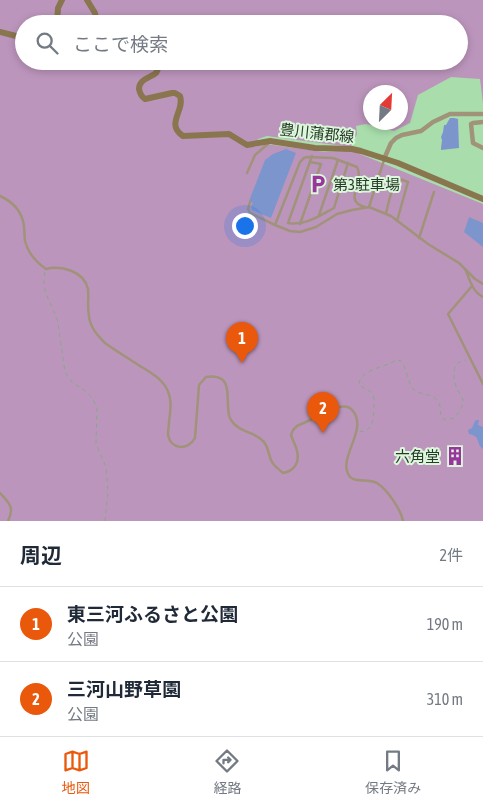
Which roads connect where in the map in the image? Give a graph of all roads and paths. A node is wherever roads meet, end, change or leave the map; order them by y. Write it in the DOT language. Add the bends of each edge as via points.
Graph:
graph roads {
  1 [pos="62,0"];
  2 [pos="87,0"];
  3 [pos="58,15"];
  4 [pos="96,15"];
  5 [pos="0,32"];
  6 [pos="15,36"];
  7 [pos="156,70"];
  8 [pos="483,114"];
  9 [pos="483,122"];
  10 [pos="270,141"];
  11 [pos="483,148"];
  12 [pos="312,156"];
  13 [pos="384,158"];
  14 [pos="338,160"];
  15 [pos="310,162"];
  16 [pos="348,163"];
  17 [pos="247,173"];
  18 [pos="434,192"];
  19 [pos="0,196"];
  20 [pos="483,199"];
  21 [pos="250,202"];
  22 [pos="367,207"];
  23 [pos="386,213"];
  24 [pos="319,216"];
  25 [pos="397,221"];
  26 [pos="300,224"];
  27 [pos="275,225"];
  28 [pos="420,238"];
  29 [pos="46,269"];
  30 [pos="465,269"];
  31 [pos="483,284"];
  32 [pos="472,286"];
  33 [pos="483,297"];
  34 [pos="470,360"];
  35 [pos="483,384"];
  36 [pos="356,430"];
  37 [pos="0,493"];
  38 [pos="8,521"];
  39 [pos="105,521"];
  40 [pos="403,521"];
  1 -- 3 [label="main road"];
  2 -- 4 [label="main road"];
  5 -- 6 [label="main road"];
  7 -- 10 [label="main road, 豊川蒲郡線" via="140,84 142,97 146,99 172,93 180,96 182,102 175,128 183,136 229,134 247,145"];
  8 -- 13 [label="street" via="450,114 421,131 402,135 391,143"];
  9 -- 11 [label="street" via="471,124 473,143"];
  10 -- 13 [label="main road, 豊川蒲郡線" via="316,148 352,149"];
  10 -- 17 [label="lane" via="255,155"];
  12 -- 14 [label="lane"];
  12 -- 15 [label="lane"];
  12 -- 27 [label="lane" via="300,162"];
  13 -- 20 [label="main road, 豊川蒲郡線"];
  13 -- 22 [label="lane"];
  14 -- 16 [label="lane"];
  14 -- 24 [label="lane"];
  15 -- 26 [label="lane" via="320,164"];
  15 -- 26 [label="lane" via="288,223"];
  16 -- 22 [label="lane" via="357,167 359,174 354,200"];
  16 -- 24 [label="lane" via="334,208"];
  18 -- 28 [label="lane"];
  19 -- 29 [label="lane" via="15,206 23,221 27,247"];
  21 -- 27 [label="lane" via="250,213"];
  22 -- 23 [label="lane"];
  22 -- 27 [label="lane" via="337,214 300,232"];
  23 -- 25 [label="lane"];
  23 -- 25 [label="lane" via="396,180 408,182"];
  24 -- 26 [label="lane"];
  25 -- 28 [label="lane"];
  28 -- 30 [label="lane"];
  29 -- 36 [label="lane" via="70,271 81,277 88,290 89,318 99,337 151,373 168,390 171,408 168,433 175,445 183,447 193,443 199,385 211,376 221,379 228,389 231,421 237,428 264,442 272,462 283,473 294,468 298,458 291,436 297,426 345,406 354,412 358,422"];
  29 -- 39 [label="path" via="44,290 56,315 65,372 97,407 96,444 106,467 108,497"];
  30 -- 31 [label="lane"];
  30 -- 32 [label="lane"];
  32 -- 33 [label="lane"];
  32 -- 34 [label="lane" via="448,314"];
  34 -- 35 [label="lane"];
  34 -- 36 [label="path" via="460,361 455,366 455,381 463,403 454,418 445,420 441,417 437,400 412,387 401,361 396,360 366,373 360,378 359,385 373,395 373,422 365,432"];
  36 -- 40 [label="lane" via="347,461 349,476 356,481 380,486 400,510"];
  37 -- 38 [label="lane" via="10,502"];
}
